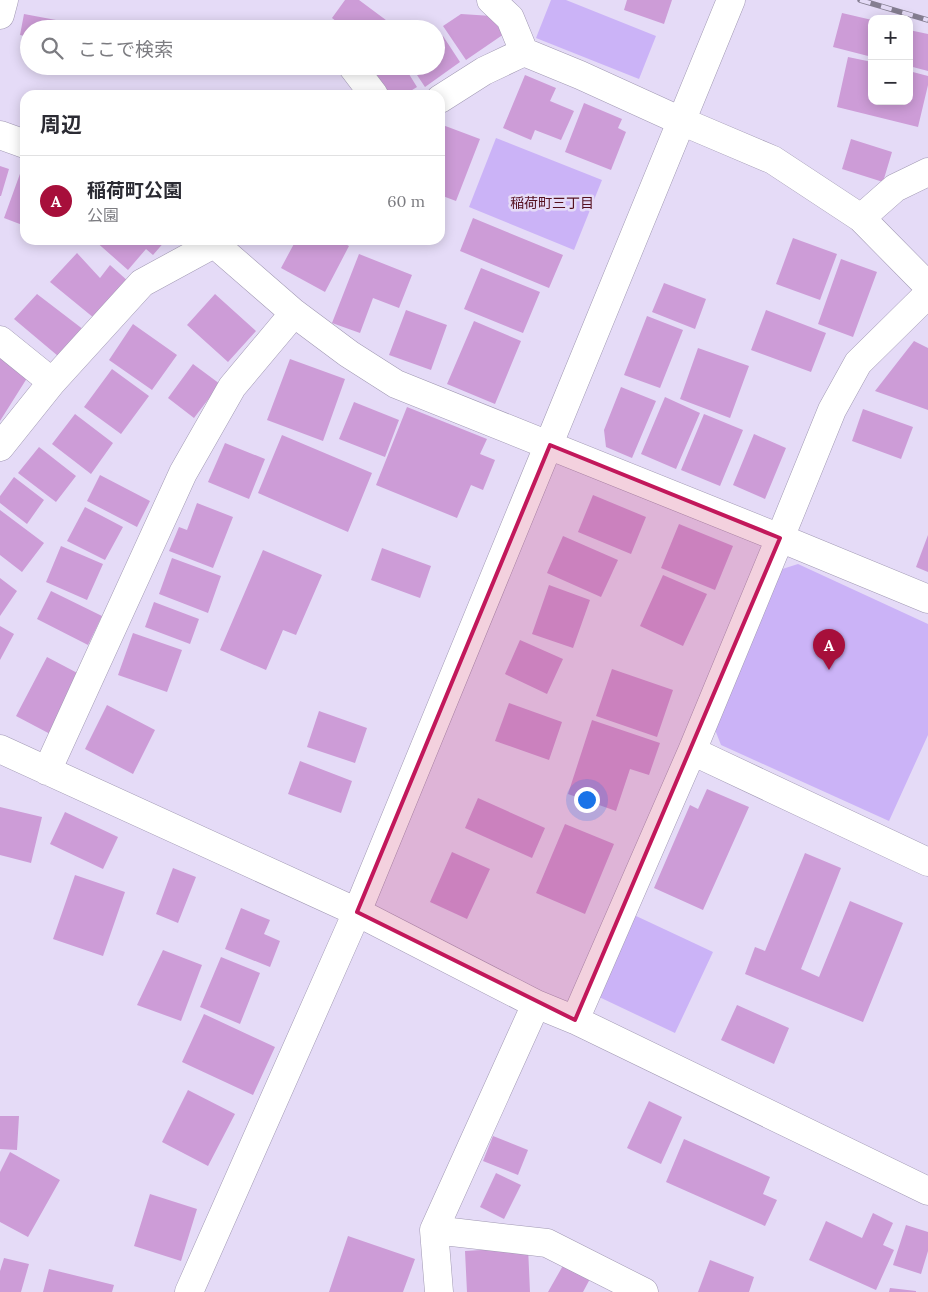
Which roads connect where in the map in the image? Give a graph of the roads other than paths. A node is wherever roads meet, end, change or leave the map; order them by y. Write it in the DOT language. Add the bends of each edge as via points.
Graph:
graph roads {
  1 [pos="4,0"];
  2 [pos="491,0"];
  3 [pos="728,7"];
  4 [pos="0,15"];
  5 [pos="524,52"];
  6 [pos="359,75"];
  7 [pos="370,90"];
  8 [pos="445,96"];
  9 [pos="681,121"];
  10 [pos="0,135"];
  11 [pos="20,142"];
  12 [pos="928,172"];
  13 [pos="861,218"];
  14 [pos="208,245"];
  15 [pos="219,245"];
  16 [pos="928,286"];
  17 [pos="928,294"];
  18 [pos="294,313"];
  19 [pos="0,340"];
  20 [pos="52,382"];
  21 [pos="550,445"];
  22 [pos="0,447"];
  23 [pos="780,538"];
  24 [pos="928,599"];
  25 [pos="0,749"];
  26 [pos="692,751"];
  27 [pos="47,771"];
  28 [pos="928,862"];
  29 [pos="357,912"];
  30 [pos="536,1004"];
  31 [pos="575,1020"];
  32 [pos="928,1191"];
  33 [pos="434,1230"];
  34 [pos="189,1292"];
  35 [pos="439,1292"];
  36 [pos="644,1292"];
  1 -- 4 [label="street"];
  2 -- 5 [label="street" via="510,18"];
  3 -- 9 [label="street"];
  5 -- 8 [label="street" via="484,71"];
  5 -- 9 [label="street"];
  6 -- 7 [label="street"];
  9 -- 13 [label="street" via="773,160"];
  9 -- 21 [label="street"];
  10 -- 11 [label="street"];
  12 -- 13 [label="street" via="895,188"];
  13 -- 16 [label="street"];
  14 -- 20 [label="street" via="142,283"];
  15 -- 18 [label="street"];
  17 -- 23 [label="street" via="858,362 832,410"];
  18 -- 21 [label="street" via="348,354 396,384"];
  18 -- 27 [label="street" via="232,387 183,473"];
  19 -- 20 [label="street"];
  20 -- 22 [label="street"];
  21 -- 23 [label="street"];
  21 -- 29 [label="street"];
  23 -- 24 [label="street"];
  23 -- 26 [label="street"];
  25 -- 27 [label="street"];
  26 -- 28 [label="street"];
  26 -- 31 [label="street"];
  27 -- 29 [label="street"];
  29 -- 30 [label="street"];
  29 -- 34 [label="street"];
  30 -- 31 [label="street"];
  30 -- 33 [label="street"];
  31 -- 32 [label="street"];
  33 -- 35 [label="street"];
  33 -- 36 [label="street" via="547,1243"];
}
